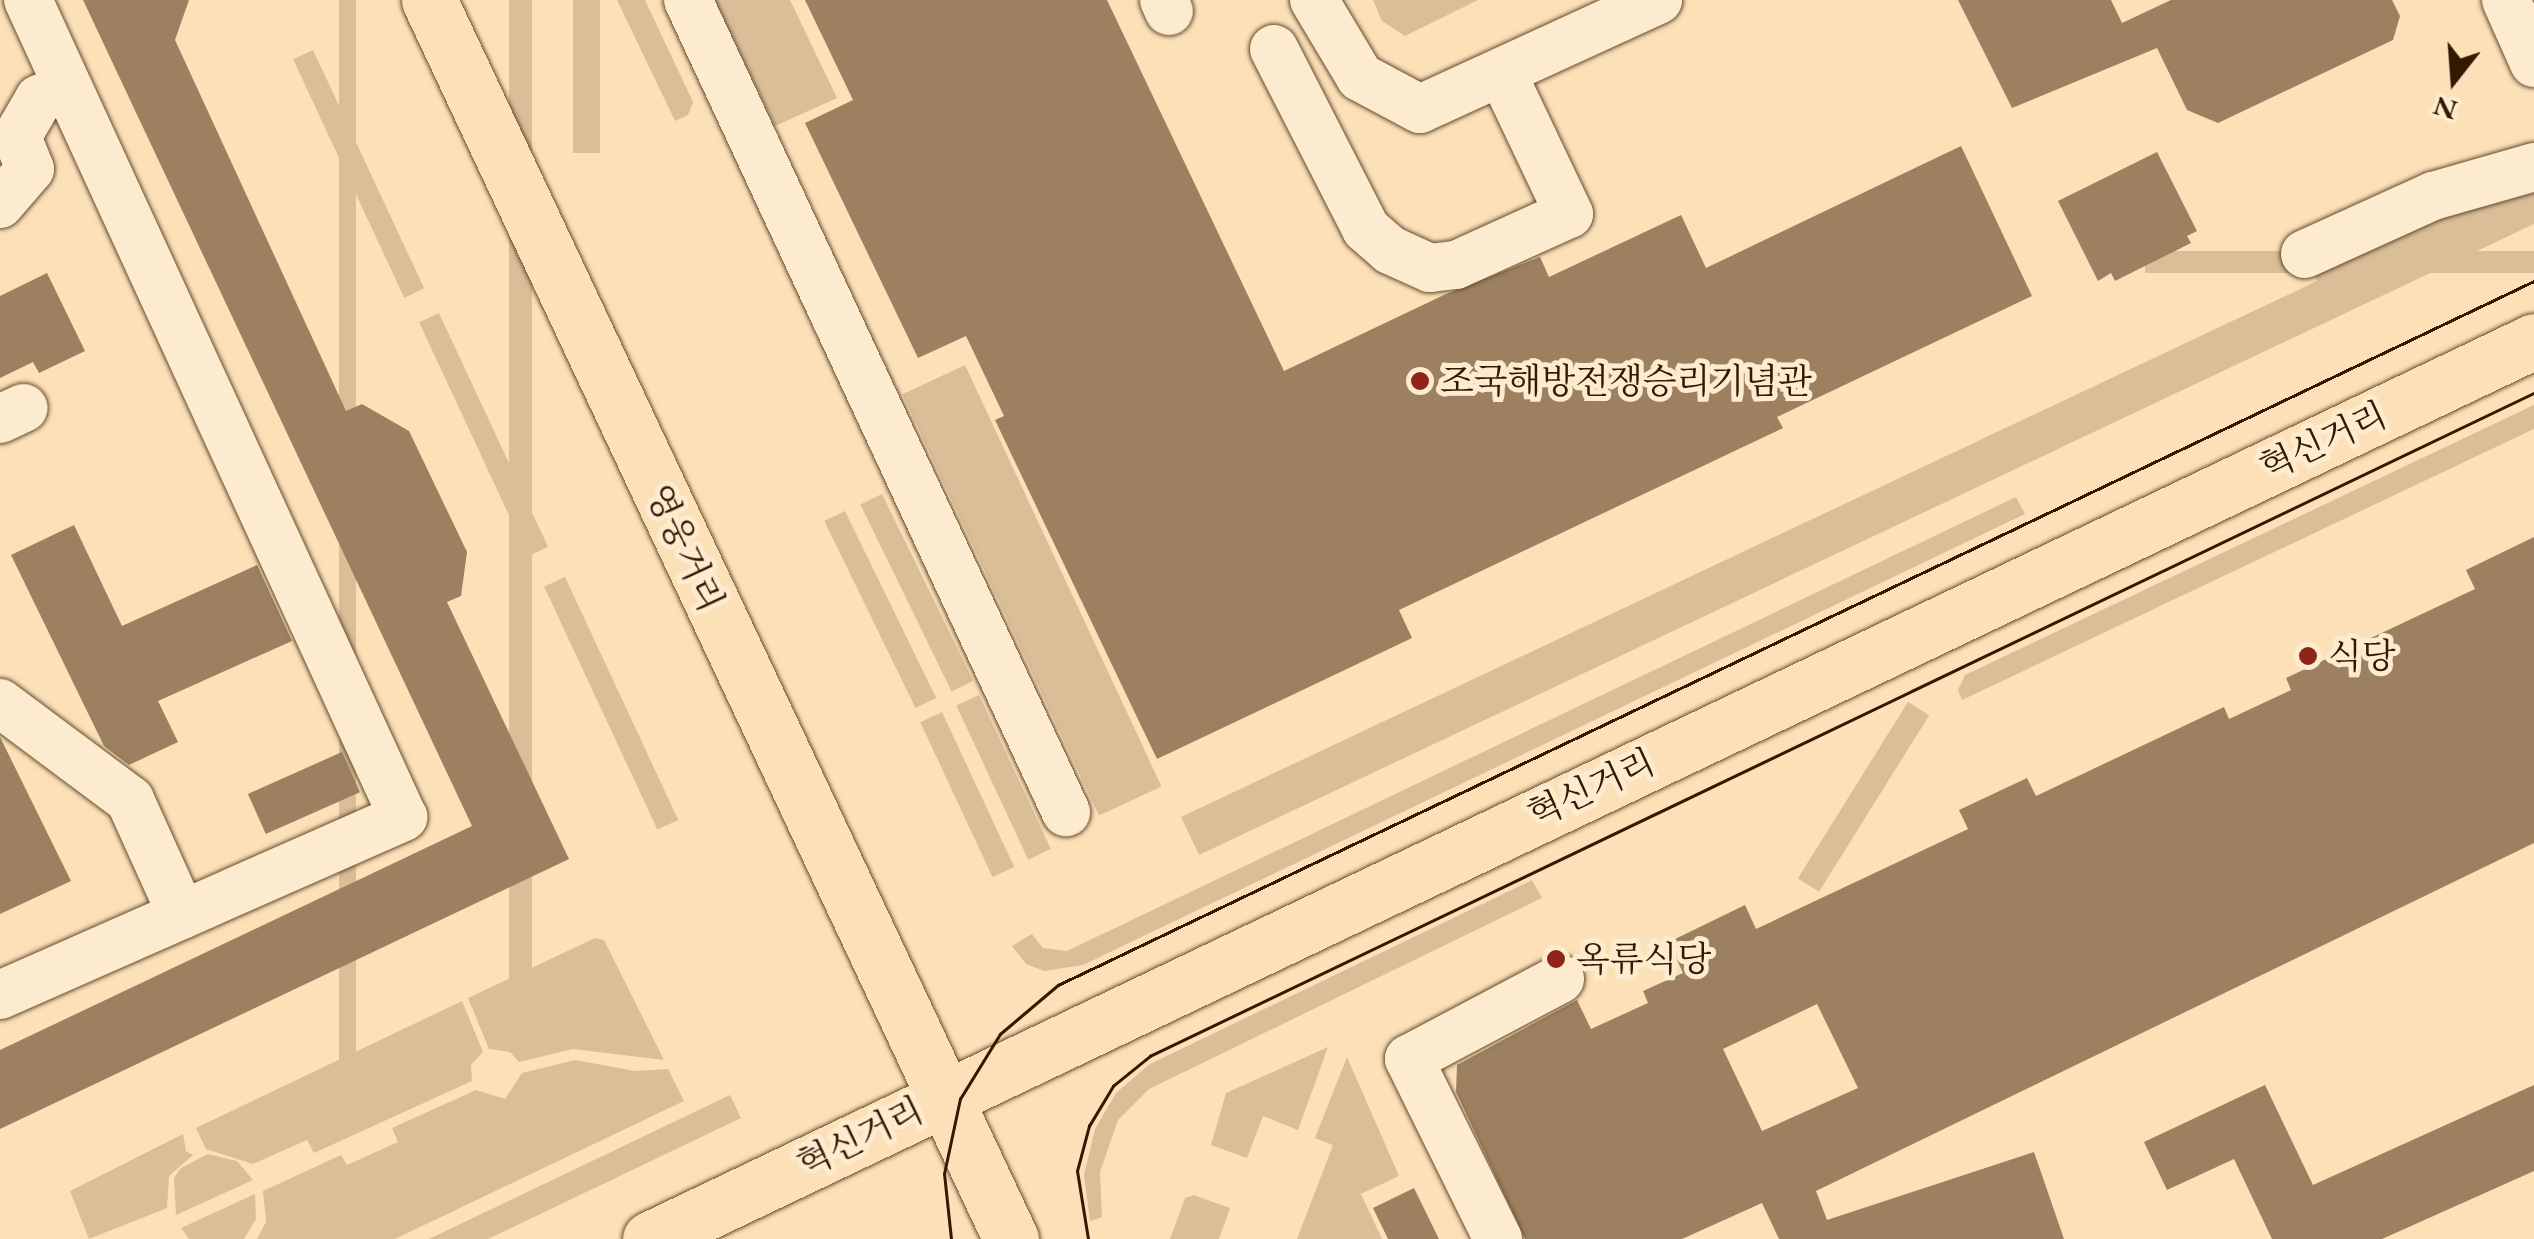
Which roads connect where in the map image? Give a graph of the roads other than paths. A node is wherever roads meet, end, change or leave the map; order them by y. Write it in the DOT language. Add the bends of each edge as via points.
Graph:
graph roads {
  1 [pos="28,0"];
  2 [pos="429,0"];
  3 [pos="688,0"];
  4 [pos="1314,0"];
  5 [pos="1658,0"];
  6 [pos="1274,49"];
  7 [pos="1503,75"];
  8 [pos="66,88"];
  9 [pos="2534,167"];
  10 [pos="0,204"];
  11 [pos="2306,254"];
  12 [pos="2534,341"];
  13 [pos="0,704"];
  14 [pos="1066,812"];
  15 [pos="182,915"];
  16 [pos="1560,979"];
  17 [pos="0,996"];
  18 [pos="942,1096"];
  19 [pos="650,1239"];
  20 [pos="1011,1239"];
  21 [pos="1498,1239"];
  1 -- 8 [label="street"];
  2 -- 18 [label="main road, 영웅거리"];
  3 -- 14 [label="street"];
  4 -- 7 [label="street" via="1360,77 1420,109"];
  5 -- 7 [label="street"];
  6 -- 7 [label="street" via="1366,229 1390,250 1430,268 1456,265 1569,214"];
  8 -- 10 [label="street" via="39,99 17,138 30,169"];
  8 -- 15 [label="street" via="403,817"];
  9 -- 11 [label="street" via="2434,196"];
  12 -- 18 [label="main road, 혁신거리"];
  13 -- 15 [label="street" via="130,800"];
  15 -- 17 [label="street"];
  16 -- 21 [label="street" via="1409,1059"];
  18 -- 19 [label="main road, 혁신거리"];
  18 -- 20 [label="main road, 영웅거리"];
}
